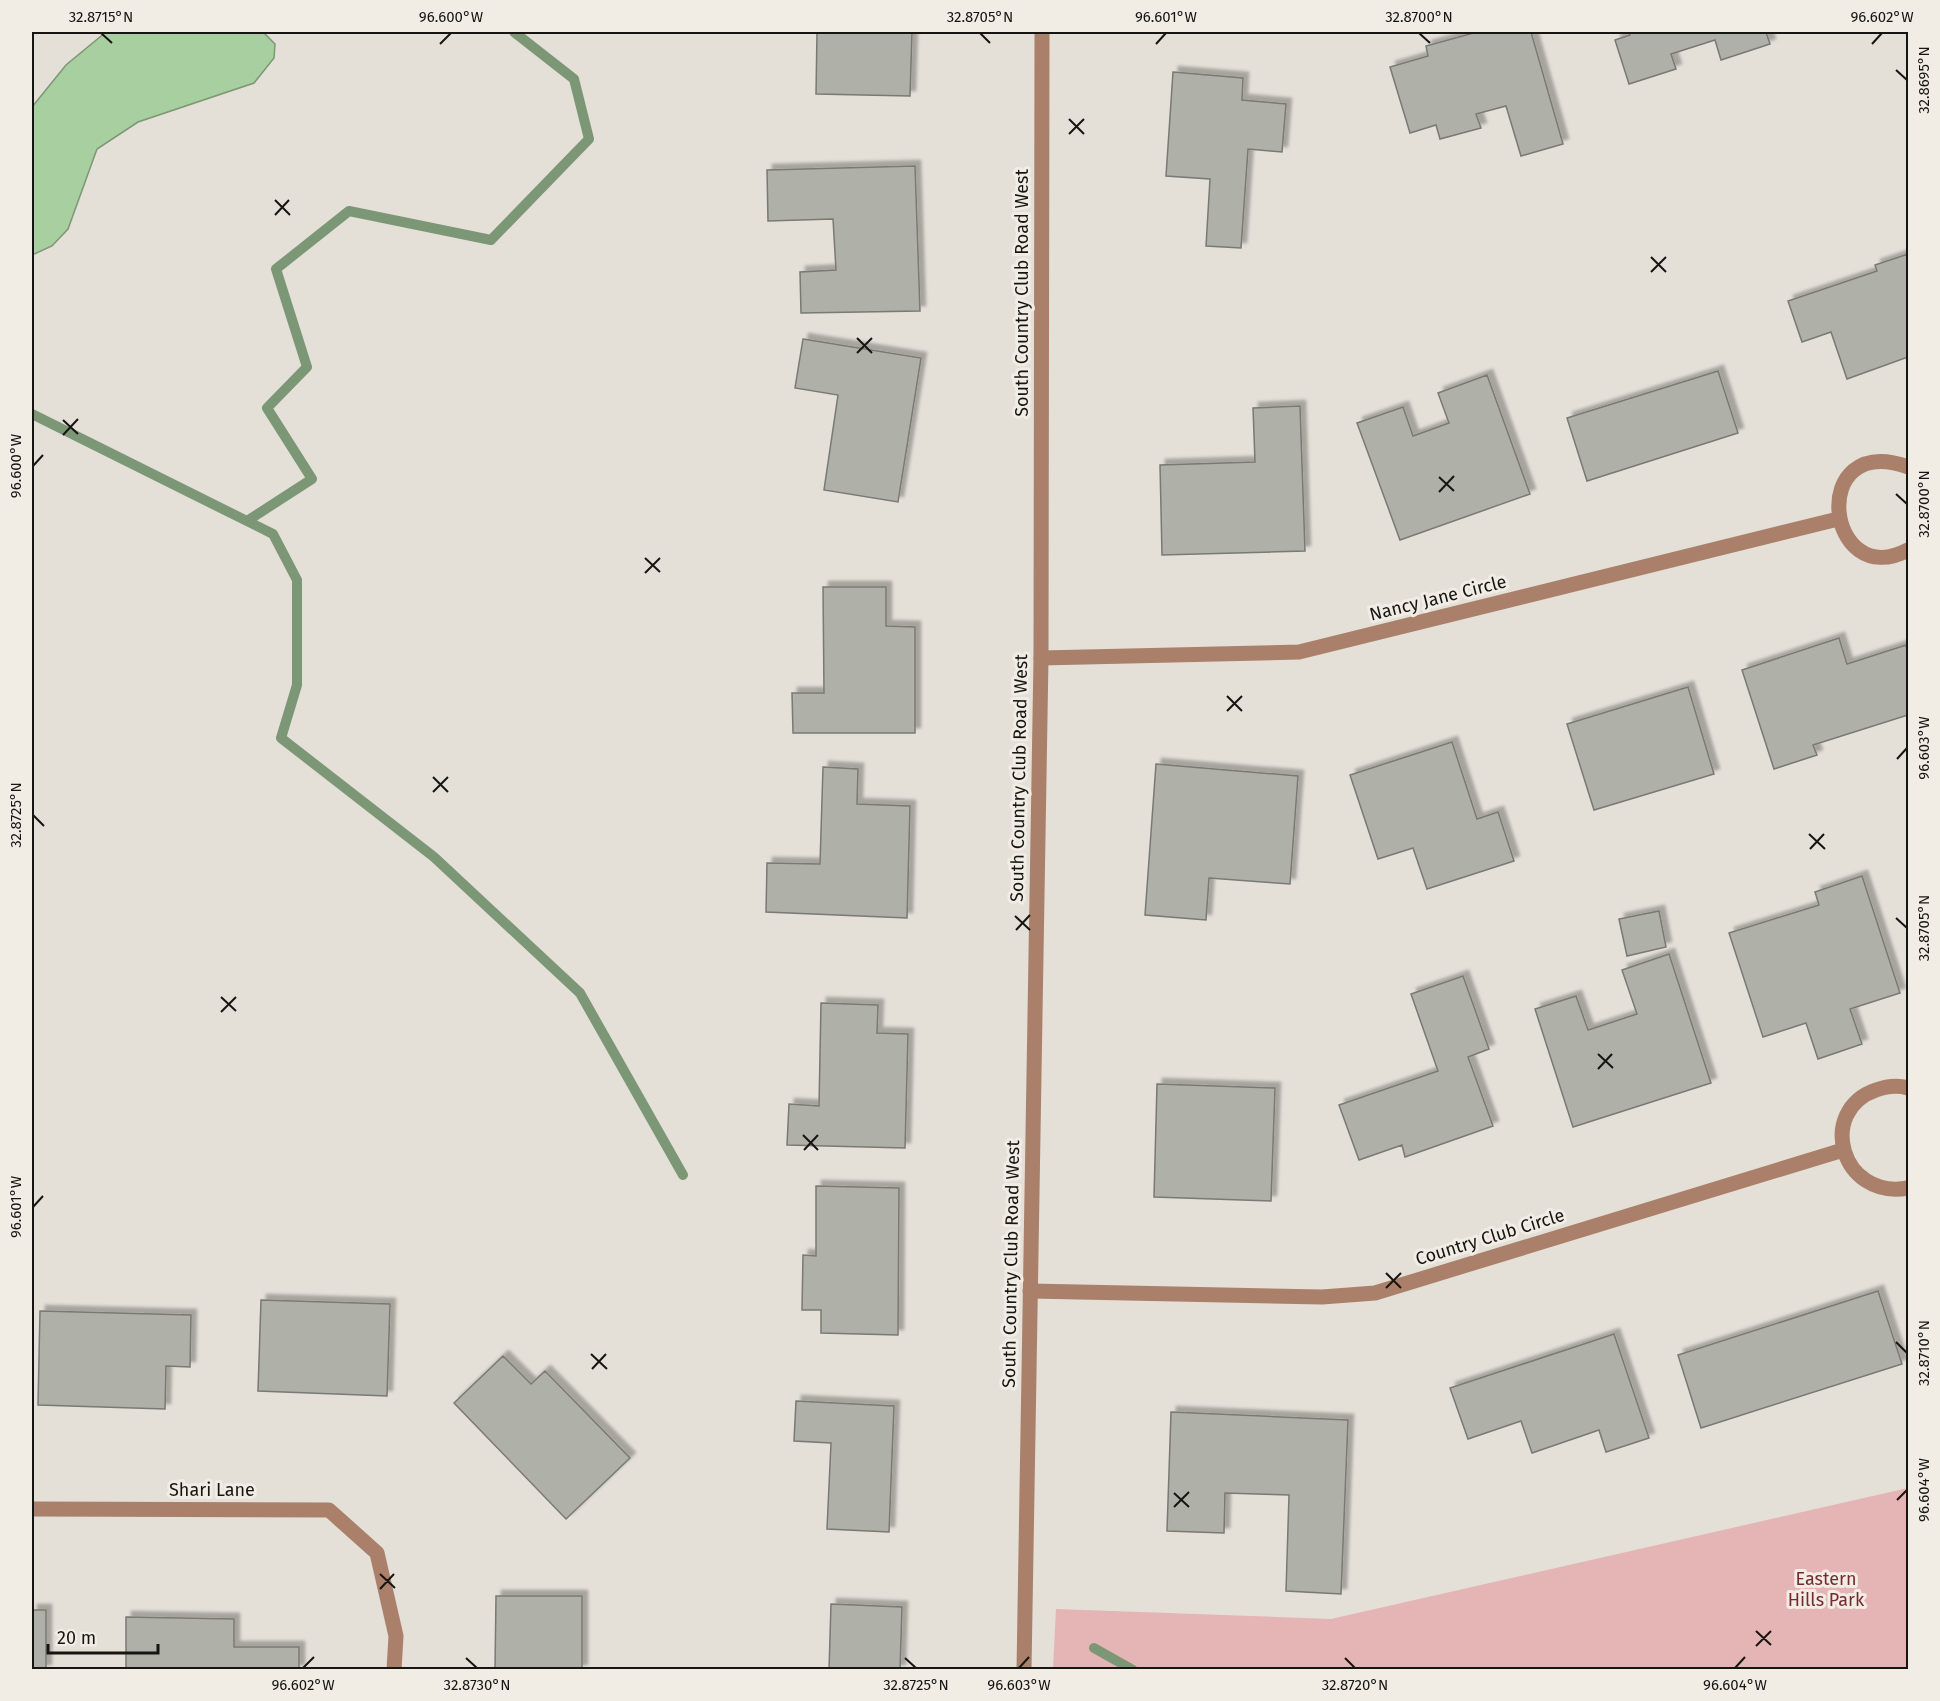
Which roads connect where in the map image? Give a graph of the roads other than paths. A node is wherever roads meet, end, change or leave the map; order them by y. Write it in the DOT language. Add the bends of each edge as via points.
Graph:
graph roads {
  1 [pos="1042,32"];
  2 [pos="1908,467"];
  3 [pos="1838,519"];
  4 [pos="1908,550"];
  5 [pos="1041,658"];
  6 [pos="1908,1088"];
  7 [pos="1843,1150"];
  8 [pos="1908,1188"];
  9 [pos="1030,1291"];
  10 [pos="32,1509"];
  11 [pos="394,1670"];
  12 [pos="1024,1670"];
  1 -- 5 [label="street, South Country Club Road West"];
  2 -- 3 [label="street" via="1878,461 1856,471 1842,489"];
  3 -- 4 [label="street" via="1855,546 1869,554 1884,557"];
  3 -- 5 [label="street, Nancy Jane Circle" via="1299,652"];
  5 -- 9 [label="street, South Country Club Road West"];
  6 -- 7 [label="street" via="1885,1087 1856,1102 1844,1125"];
  7 -- 8 [label="street" via="1850,1166 1877,1188"];
  7 -- 9 [label="street, Country Club Circle" via="1375,1293 1322,1297"];
  9 -- 12 [label="street, South Country Club Road West"];
  10 -- 11 [label="street, Shari Lane" via="329,1510 377,1553 396,1636"];
}
